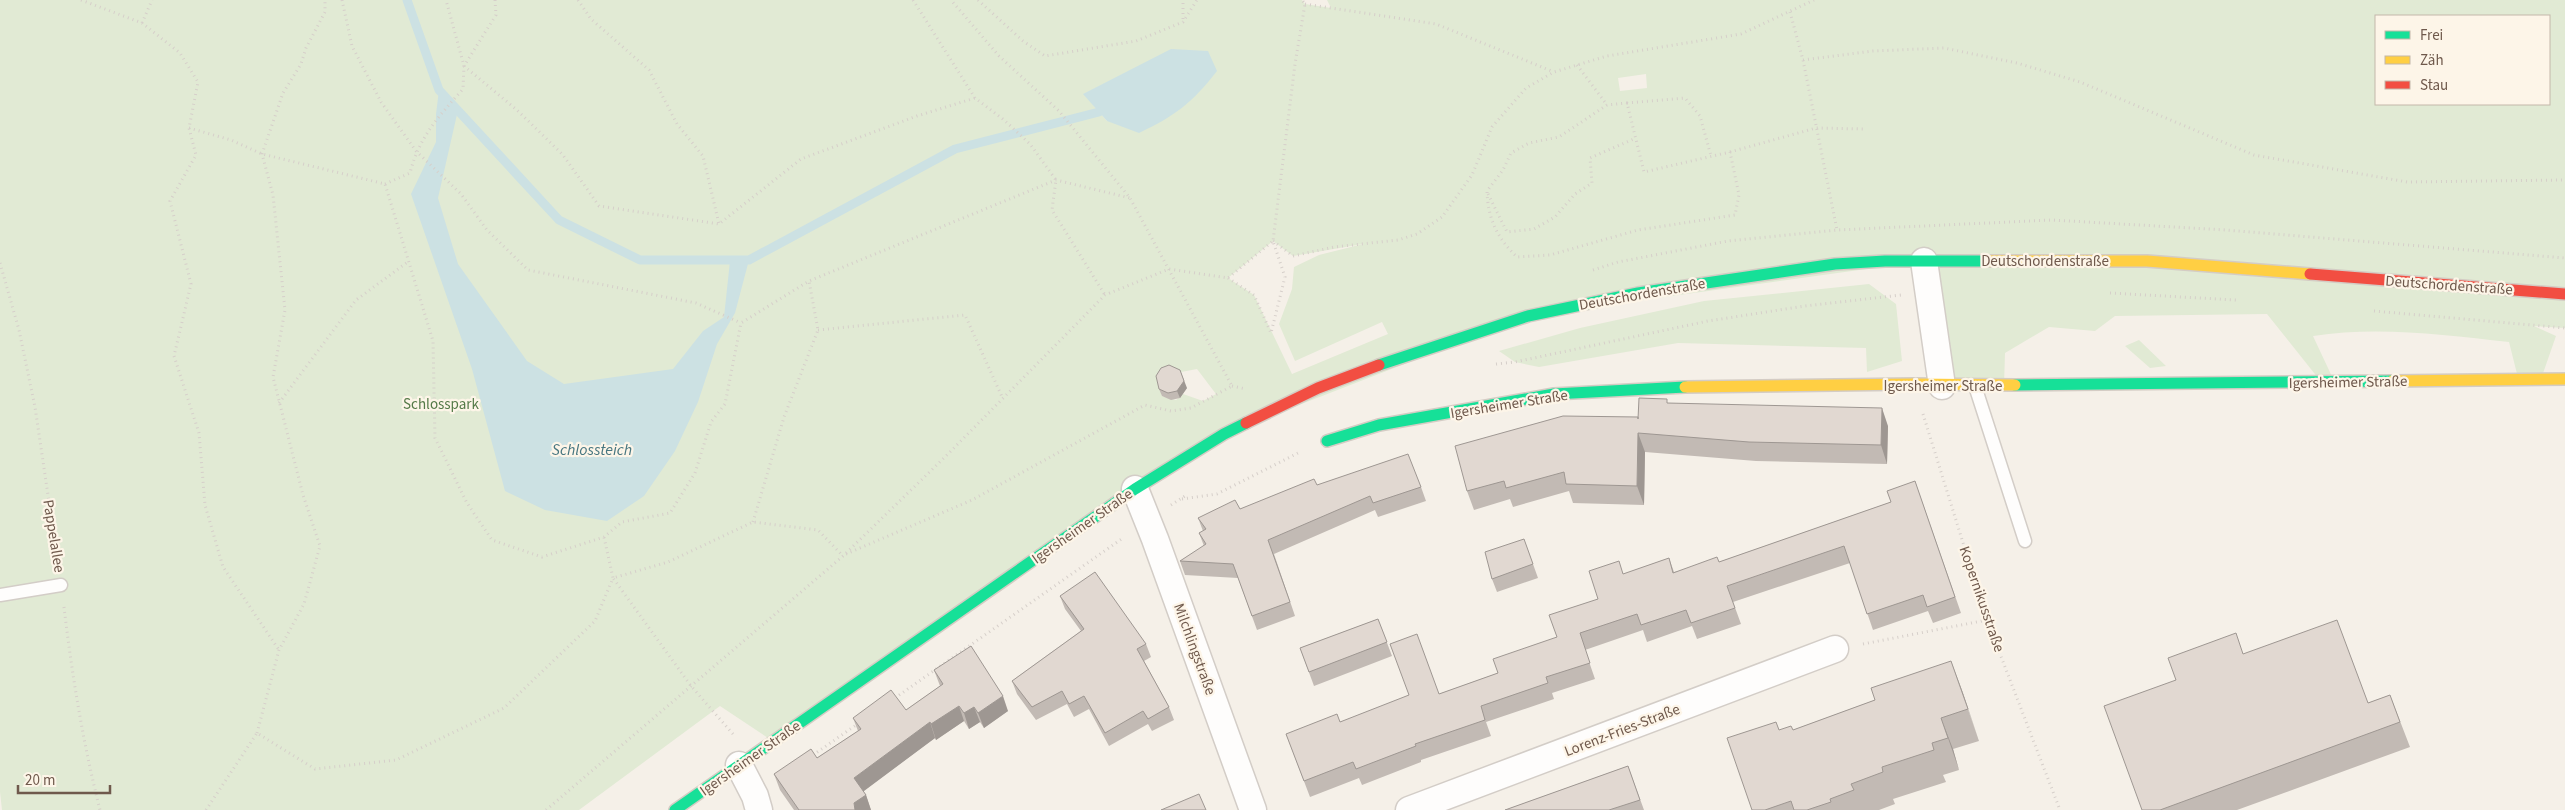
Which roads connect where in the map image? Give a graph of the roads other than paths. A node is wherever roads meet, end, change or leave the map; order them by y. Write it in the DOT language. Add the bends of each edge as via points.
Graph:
graph roads {
  1 [pos="1924,261"];
  2 [pos="2565,294"];
  3 [pos="1528,316"];
  4 [pos="2565,379"];
  5 [pos="1942,386"];
  6 [pos="1975,386"];
  7 [pos="1327,441"];
  8 [pos="1135,489"];
  9 [pos="2025,541"];
  10 [pos="61,585"];
  11 [pos="0,594"];
  12 [pos="1835,649"];
  13 [pos="739,765"];
  14 [pos="674,810"];
  15 [pos="759,810"];
  16 [pos="1253,810"];
  17 [pos="1409,810"];
  1 -- 2 [label="street, Deutschordenstraße" via="2148,261"];
  1 -- 3 [label="street, Deutschordenstraße" via="1835,264 1638,292"];
  1 -- 5 [label="street"];
  3 -- 8 [label="street, Igersheimer Straße" via="1413,352 1318,388 1224,434"];
  4 -- 6 [label="street, Igersheimer Straße"];
  5 -- 6 [label="street, Igersheimer Straße"];
  5 -- 7 [label="street, Igersheimer Straße" via="1710,386 1554,394 1379,424"];
  6 -- 9 [label="lane"];
  8 -- 13 [label="street, Igersheimer Straße"];
  8 -- 16 [label="street, Milchlingstraße"];
  10 -- 11 [label="lane"];
  12 -- 17 [label="street, Lorenz-Fries-Straße"];
  13 -- 14 [label="street, Igersheimer Straße"];
  13 -- 15 [label="street"];
}
